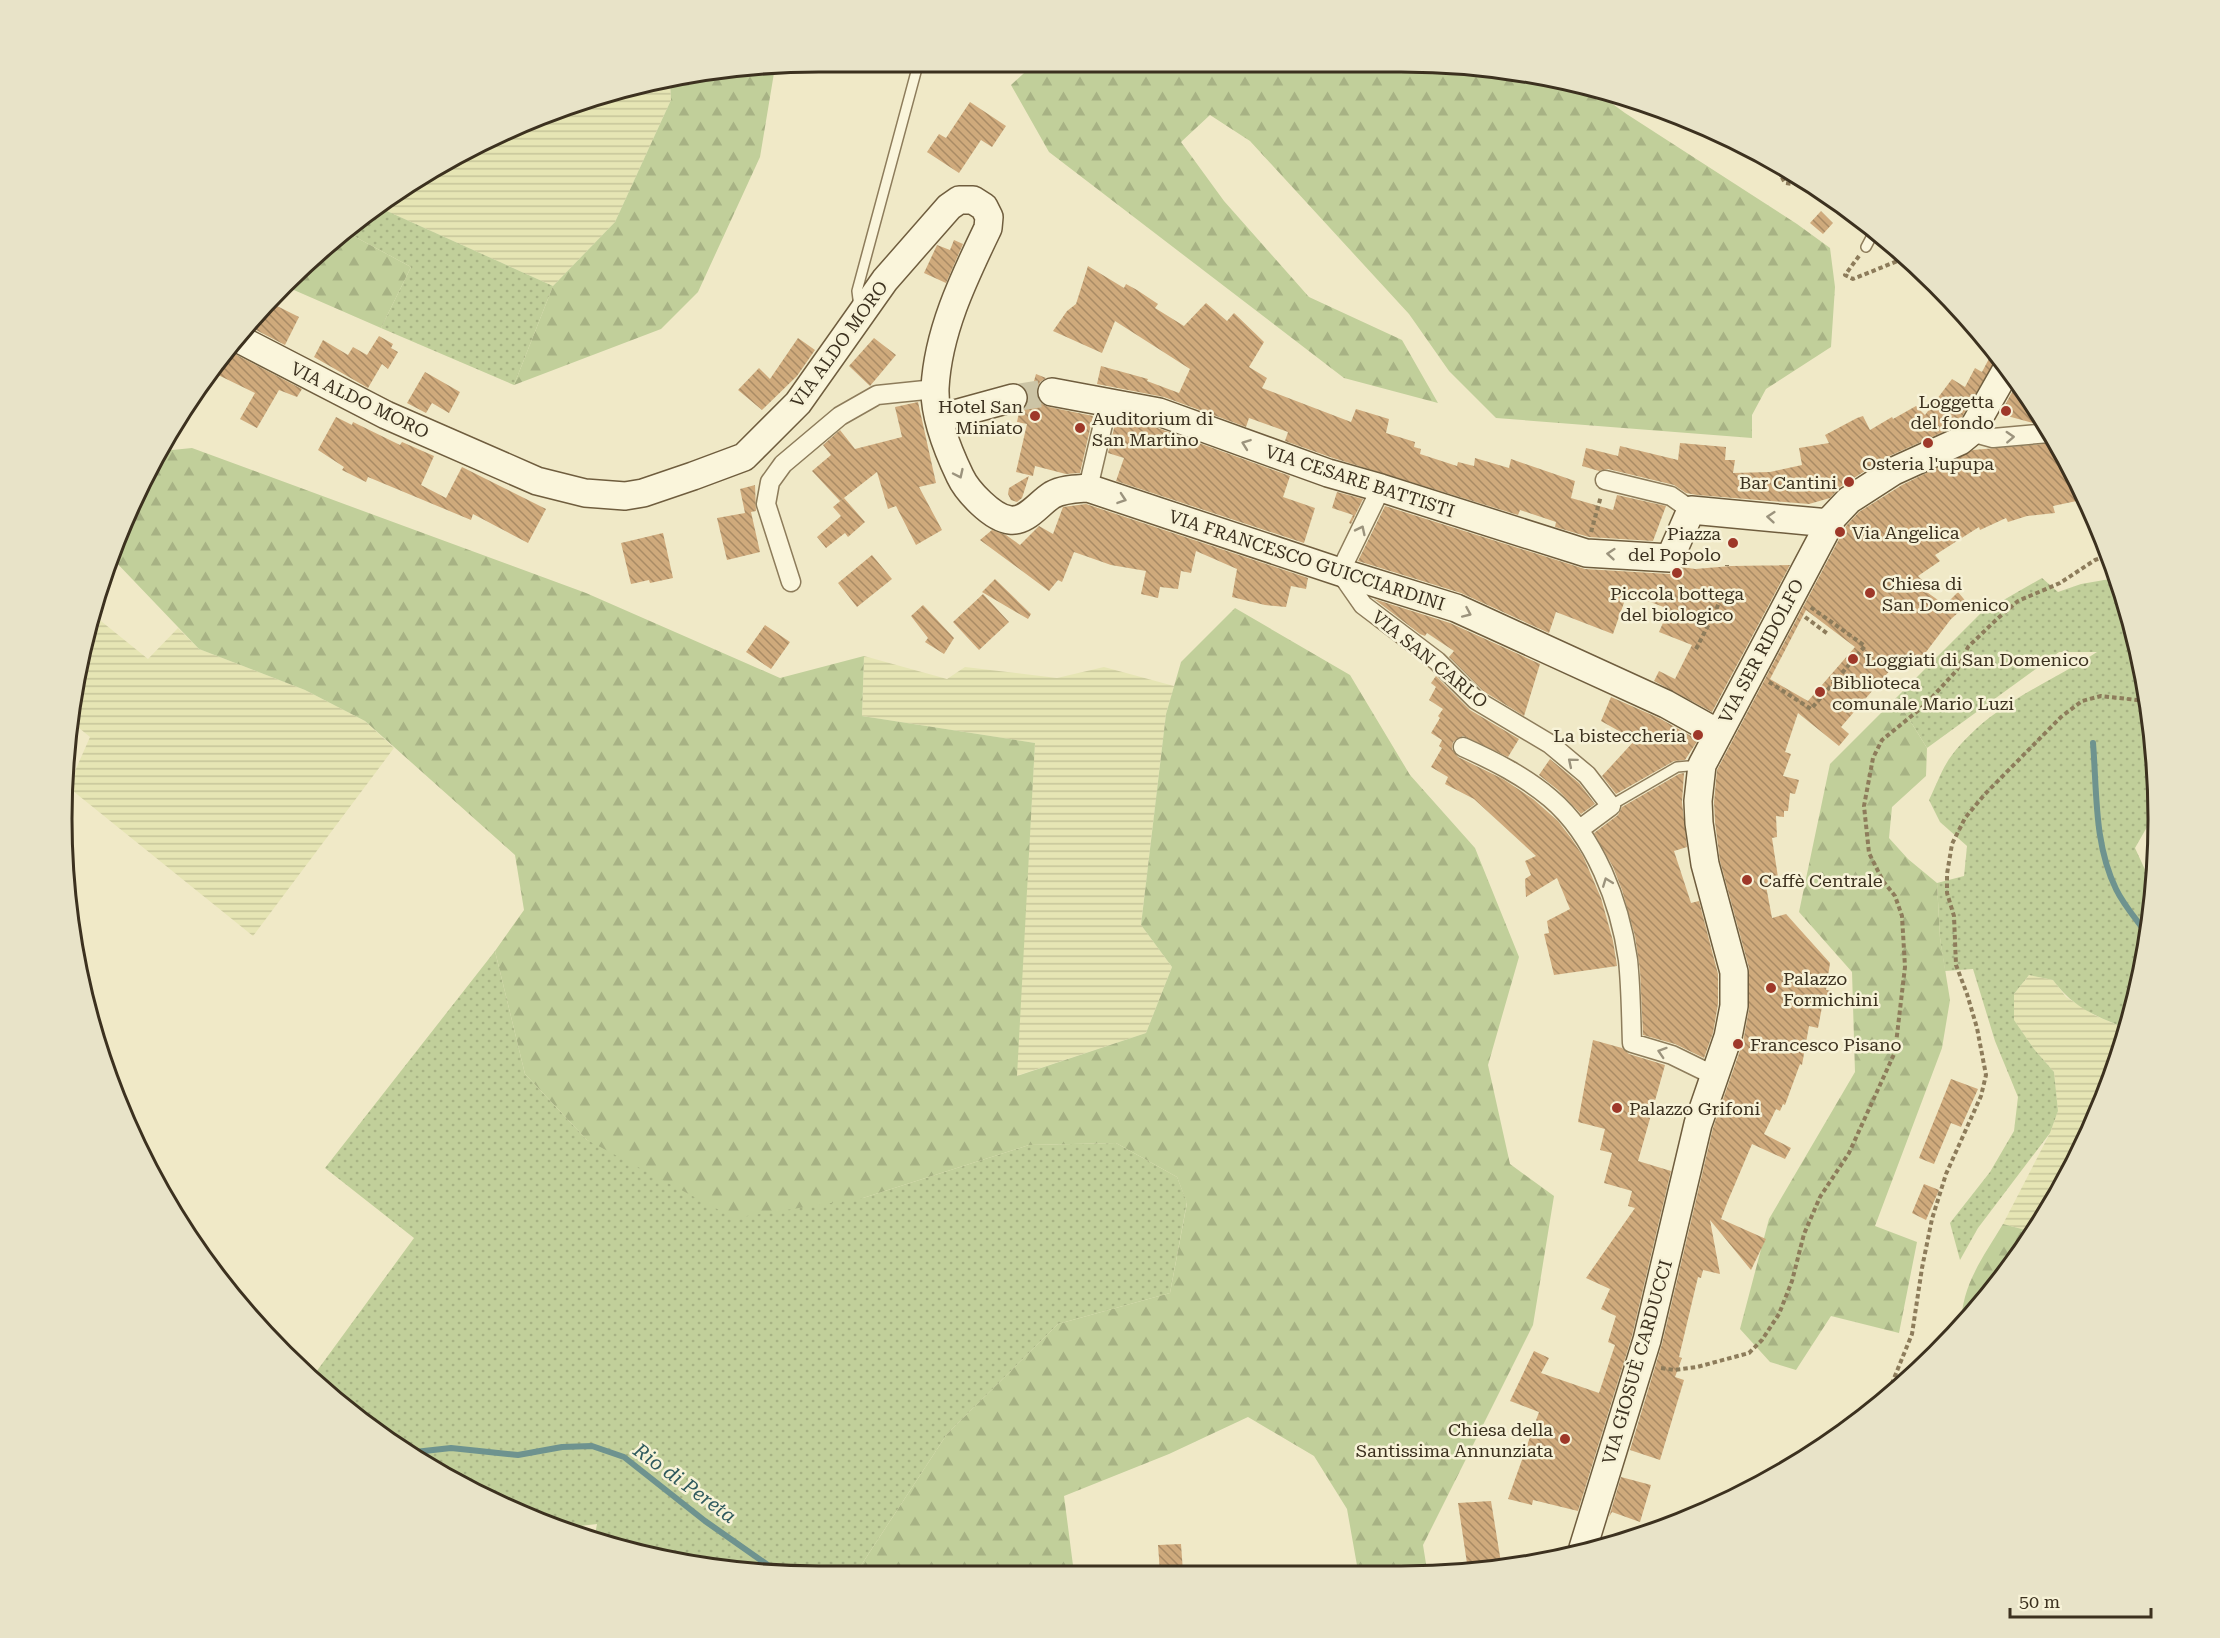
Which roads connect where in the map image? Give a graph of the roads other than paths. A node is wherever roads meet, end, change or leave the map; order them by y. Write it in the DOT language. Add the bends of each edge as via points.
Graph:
graph roads {
  1 [pos="916,72"];
  2 [pos="1871,238"];
  3 [pos="1866,247"];
  4 [pos="860,316"];
  5 [pos="244,342"];
  6 [pos="2003,376"];
  7 [pos="935,389"];
  8 [pos="1052,392"];
  9 [pos="1013,398"];
  10 [pos="1108,403"];
  11 [pos="940,418"];
  12 [pos="1971,432"];
  13 [pos="2040,434"];
  14 [pos="1605,480"];
  15 [pos="1088,488"];
  16 [pos="1381,488"];
  17 [pos="1691,510"];
  18 [pos="1829,523"];
  19 [pos="1340,572"];
  20 [pos="791,582"];
  21 [pos="1718,733"];
  22 [pos="1463,747"];
  23 [pos="1702,765"];
  24 [pos="1613,804"];
  25 [pos="1580,830"];
  26 [pos="1716,1076"];
  27 [pos="1584,1543"];
  1 -- 4 [label="lane" via="857,291"];
  2 -- 3 [label="lane"];
  4 -- 5 [label="main road, VIA ALDO MORO" via="798,403 744,457 625,496 575,491 537,481 386,415"];
  4 -- 7 [label="main road, VIA ALDO MORO" via="885,280 949,207 959,200 973,200 984,207 989,217 988,228 946,323"];
  6 -- 12 [label="main road"];
  7 -- 11 [label="main road, VIA ALDO MORO"];
  7 -- 20 [label="street" via="877,395 840,416 783,464 770,482 766,504"];
  8 -- 10 [label="main road, VIA CESARE BATTISTI"];
  9 -- 11 [label="main road"];
  10 -- 15 [label="street"];
  16 -- 10 [label="main road, VIA CESARE BATTISTI, one-way" via="1159,412"];
  11 -- 15 [label="main road, VIA FRANCESCO GUICCIARDINI, one-way" via="951,457 966,488 996,516 1021,519 1053,495"];
  12 -- 13 [label="street, one-way" via="1993,438"];
  12 -- 18 [label="main road, VIA SER RIDOLFO" via="1858,494"];
  14 -- 17 [label="street" via="1671,496"];
  15 -- 19 [label="main road, VIA FRANCESCO GUICCIARDINI, one-way"];
  17 -- 16 [label="main road, VIA CESARE BATTISTI, one-way" via="1670,558 1586,553"];
  19 -- 16 [label="street, one-way"];
  18 -- 17 [label="main road, one-way"];
  18 -- 21 [label="main road, VIA SER RIDOLFO"];
  19 -- 21 [label="main road, VIA FRANCESCO GUICCIARDINI, one-way" via="1456,608 1668,700"];
  24 -- 19 [label="street, VIA SAN CARLO, one-way" via="1587,775 1550,744 1476,700 1437,661 1363,605"];
  21 -- 23 [label="main road, VIA SER RIDOLFO"];
  22 -- 25 [label="street" via="1532,784"];
  23 -- 24 [label="lane" via="1677,767"];
  23 -- 26 [label="main road, VIA GIOSUÈ CARDUCCI" via="1698,801 1705,864 1734,972 1734,1006"];
  24 -- 25 [label="street"];
  26 -- 25 [label="street, one-way" via="1672,1055 1632,1043 1628,959 1615,904"];
  26 -- 27 [label="main road, VIA GIOSUÈ CARDUCCI" via="1698,1124 1647,1340"];
}
